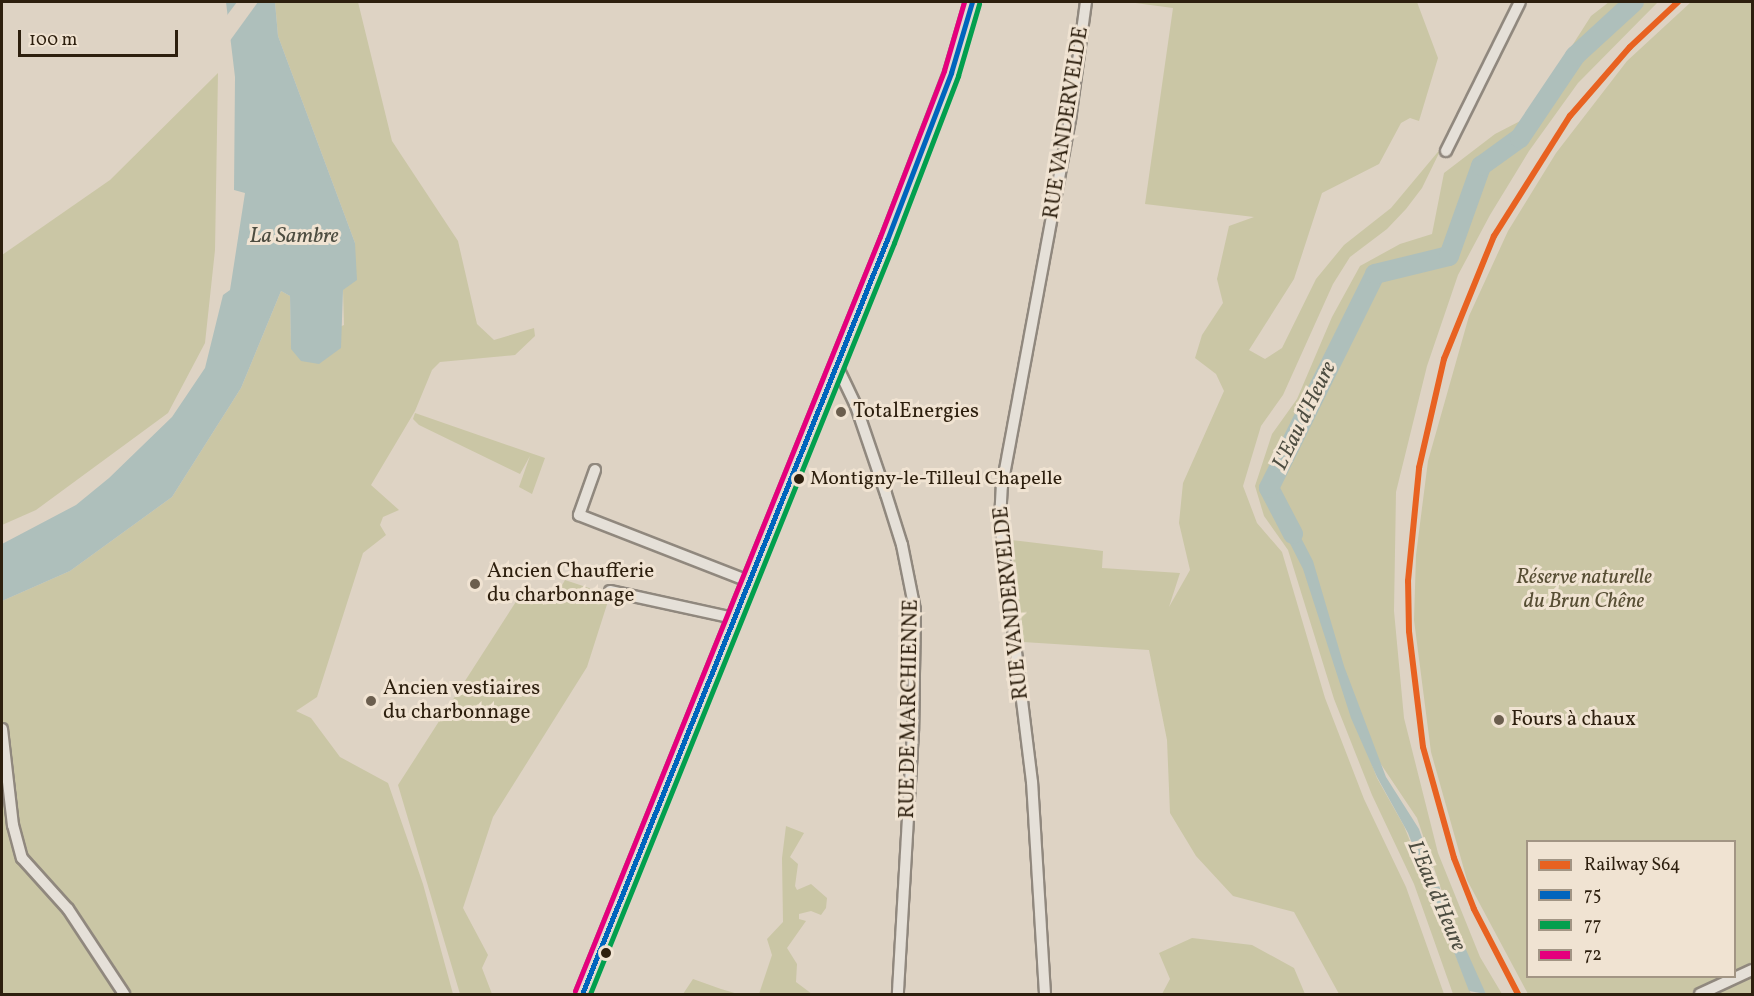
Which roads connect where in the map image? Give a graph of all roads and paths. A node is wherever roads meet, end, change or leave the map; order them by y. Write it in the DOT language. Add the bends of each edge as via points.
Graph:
graph roads {
  1 [pos="972,2"];
  2 [pos="1086,2"];
  3 [pos="1520,2"];
  4 [pos="1446,151"];
  5 [pos="836,364"];
  6 [pos="595,470"];
  7 [pos="748,581"];
  8 [pos="610,591"];
  9 [pos="734,618"];
  10 [pos="2,729"];
  11 [pos="1752,970"];
  12 [pos="1736,977"];
  13 [pos="1735,978"];
  14 [pos="124,994"];
  15 [pos="582,994"];
  16 [pos="898,994"];
  17 [pos="1045,994"];
  18 [pos="1700,994"];
  1 -- 5 [label="main road" via="951,73"];
  2 -- 17 [label="street, RUE VANDERVELDE" via="1070,120 1002,486 1000,521 1032,782"];
  3 -- 4 [label="street"];
  5 -- 7 [label="main road"];
  5 -- 16 [label="street, RUE DE MARCHIENNE" via="856,406 889,504 915,610 913,731"];
  6 -- 7 [label="street" via="579,515"];
  7 -- 9 [label="main road"];
  8 -- 9 [label="street"];
  9 -- 15 [label="main road"];
  10 -- 14 [label="street" via="13,825 22,858 68,909"];
  11 -- 12 [label="street"];
  13 -- 18 [label="street"];
}
